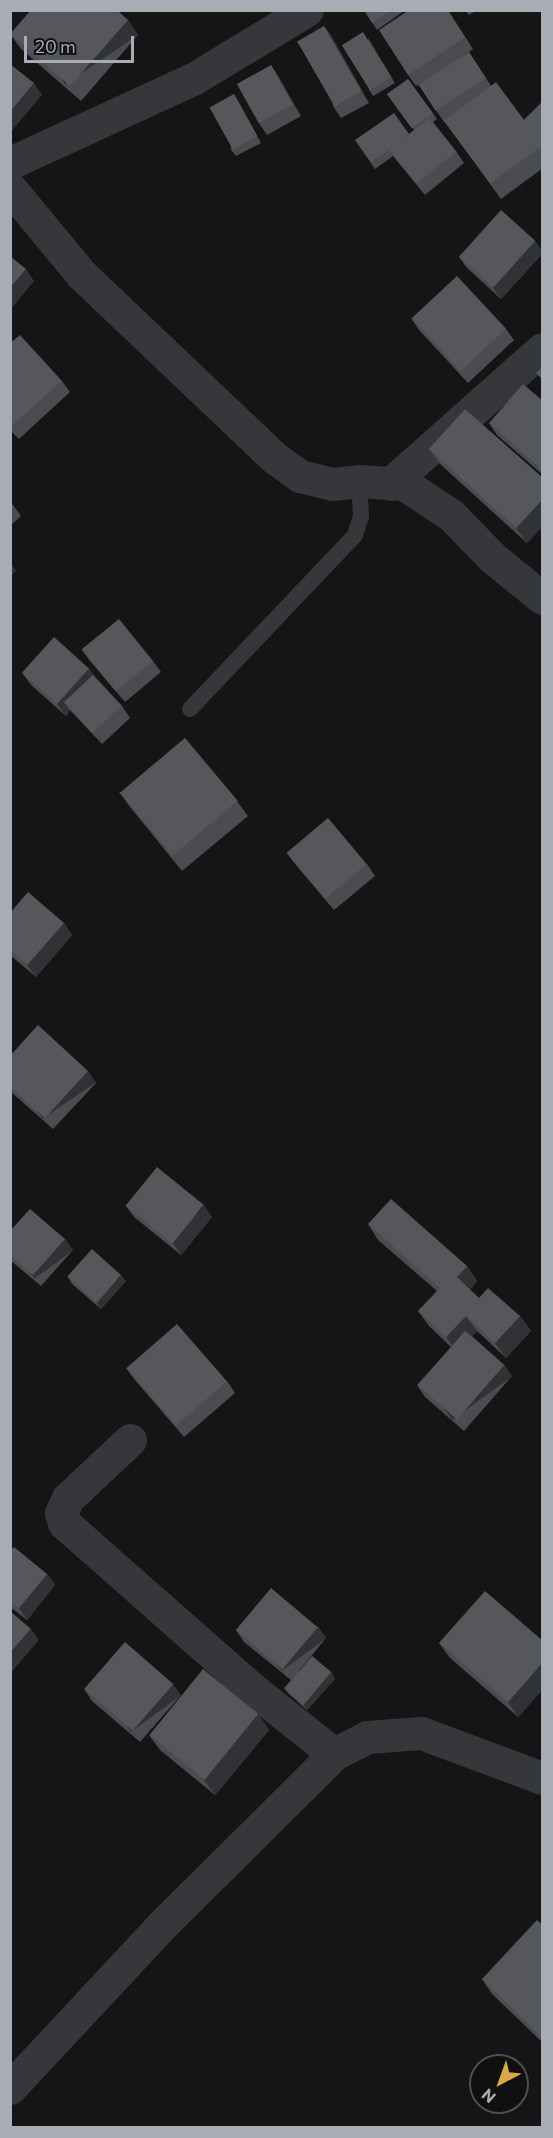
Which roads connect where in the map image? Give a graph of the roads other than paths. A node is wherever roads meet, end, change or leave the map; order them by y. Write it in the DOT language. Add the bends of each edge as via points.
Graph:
graph roads {
  1 [pos="308,10"];
  2 [pos="10,163"];
  3 [pos="10,188"];
  4 [pos="543,349"];
  5 [pos="375,482"];
  6 [pos="543,598"];
  7 [pos="190,709"];
  8 [pos="130,1440"];
  9 [pos="334,1754"];
  10 [pos="543,1778"];
  11 [pos="10,2088"];
  1 -- 2 [label="street" via="193,79"];
  3 -- 5 [label="street" via="82,275 275,458 300,476 332,484"];
  4 -- 5 [label="street"];
  5 -- 6 [label="street" via="404,484 451,515 493,558"];
  5 -- 7 [label="lane" via="355,535"];
  8 -- 9 [label="street" via="68,1498 61,1514 64,1523 251,1688"];
  9 -- 10 [label="street" via="367,1737 421,1733"];
  9 -- 11 [label="street" via="162,1925"];
}
